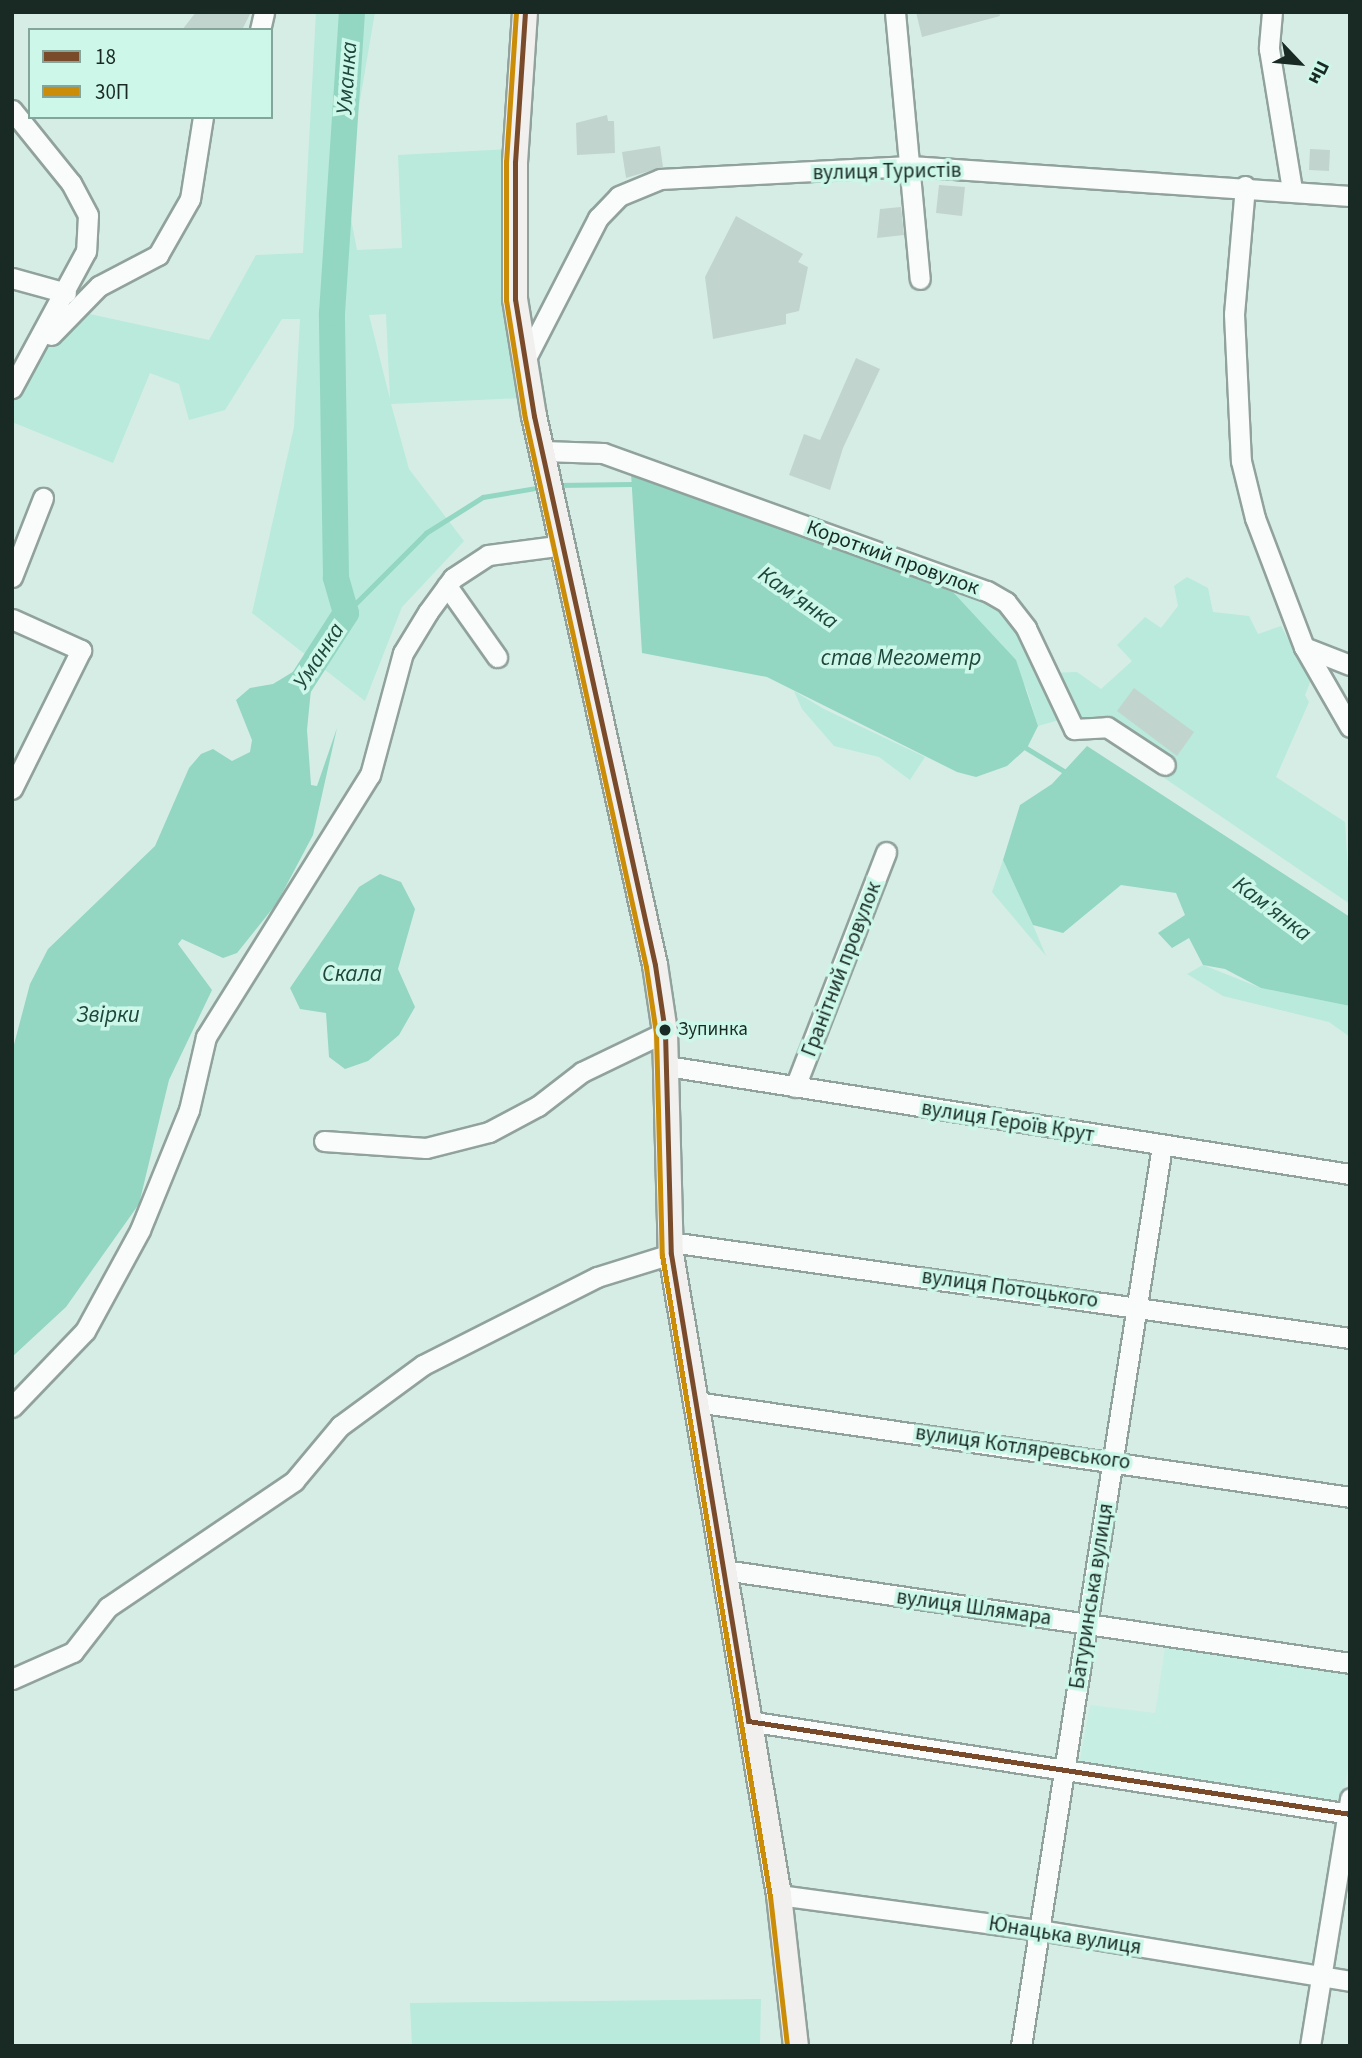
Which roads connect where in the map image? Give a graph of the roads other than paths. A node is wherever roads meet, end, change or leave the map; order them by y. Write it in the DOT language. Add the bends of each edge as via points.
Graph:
graph roads {
  1 [pos="526,12"];
  2 [pos="895,12"];
  3 [pos="1272,12"];
  4 [pos="12,110"];
  5 [pos="203,119"];
  6 [pos="910,166"];
  7 [pos="1245,186"];
  8 [pos="1292,190"];
  9 [pos="1350,196"];
  10 [pos="12,278"];
  11 [pos="920,279"];
  12 [pos="66,293"];
  13 [pos="36,351"];
  14 [pos="524,362"];
  15 [pos="12,388"];
  16 [pos="545,458"];
  17 [pos="43,498"];
  18 [pos="564,545"];
  19 [pos="12,578"];
  20 [pos="447,586"];
  21 [pos="12,619"];
  22 [pos="1304,647"];
  23 [pos="497,657"];
  24 [pos="1350,665"];
  25 [pos="1350,727"];
  26 [pos="1165,765"];
  27 [pos="12,789"];
  28 [pos="886,852"];
  29 [pos="665,1032"];
  30 [pos="667,1066"];
  31 [pos="795,1087"];
  32 [pos="324,1140"];
  33 [pos="1162,1146"];
  34 [pos="1350,1174"];
  35 [pos="670,1248"];
  36 [pos="1137,1305"];
  37 [pos="1350,1338"];
  38 [pos="696,1402"];
  39 [pos="12,1407"];
  40 [pos="1113,1459"];
  41 [pos="1350,1497"];
  42 [pos="724,1570"];
  43 [pos="1087,1624"];
  44 [pos="1350,1663"];
  45 [pos="12,1679"];
  46 [pos="748,1721"];
  47 [pos="1065,1768"];
  48 [pos="1349,1809"];
  49 [pos="779,1895"];
  50 [pos="1039,1930"];
  51 [pos="1321,1977"];
  52 [pos="1350,1981"];
  53 [pos="796,2046"];
  54 [pos="1021,2046"];
  55 [pos="1310,2046"];
  1 -- 14 [label="main road" via="515,162 515,299"];
  2 -- 6 [label="street"];
  3 -- 8 [label="street" via="1269,49"];
  4 -- 12 [label="street" via="71,183 88,215 86,251"];
  5 -- 13 [label="street" via="190,199 158,255 99,286"];
  6 -- 7 [label="street, вулиця Туристів"];
  6 -- 11 [label="street"];
  6 -- 14 [label="street, вулиця Туристів" via="660,179 620,196 598,218 568,268"];
  7 -- 8 [label="street, вулиця Туристів"];
  7 -- 22 [label="street" via="1234,314 1236,431 1255,518"];
  8 -- 9 [label="street, вулиця Туристів"];
  10 -- 12 [label="street"];
  12 -- 13 [label="street"];
  13 -- 15 [label="street"];
  14 -- 16 [label="main road"];
  16 -- 18 [label="main road"];
  16 -- 26 [label="street, Короткий провулок" via="603,453 987,591 1006,602 1026,628 1074,729 1107,727"];
  17 -- 19 [label="street"];
  18 -- 20 [label="street" via="488,555"];
  18 -- 29 [label="main road" via="650,939"];
  20 -- 23 [label="street"];
  20 -- 39 [label="street" via="403,653 370,775 206,1037 189,1110 141,1230 85,1331"];
  21 -- 27 [label="street" via="81,650"];
  22 -- 24 [label="street"];
  22 -- 25 [label="street"];
  28 -- 31 [label="street, Гранітний провулок"];
  29 -- 30 [label="main road"];
  29 -- 32 [label="street" via="582,1072 538,1107 489,1132 426,1148"];
  30 -- 31 [label="street, вулиця Героїв Крут"];
  30 -- 35 [label="main road"];
  31 -- 33 [label="street, вулиця Героїв Крут"];
  33 -- 34 [label="street, вулиця Героїв Крут"];
  33 -- 36 [label="street, Батуринська вулиця"];
  35 -- 36 [label="street, вулиця Потоцького"];
  35 -- 38 [label="main road"];
  35 -- 45 [label="street" via="597,1277 423,1365 340,1426 294,1481 108,1607 73,1652 29,1676"];
  36 -- 37 [label="street, вулиця Потоцького"];
  36 -- 40 [label="street, Батуринська вулиця"];
  38 -- 40 [label="street, вулиця Котляревського"];
  38 -- 42 [label="main road"];
  40 -- 41 [label="street, вулиця Котляревського"];
  40 -- 43 [label="street, Батуринська вулиця"];
  42 -- 43 [label="street, вулиця Шлямара"];
  42 -- 46 [label="main road"];
  43 -- 44 [label="street, вулиця Шлямара"];
  43 -- 47 [label="street, Батуринська вулиця"];
  46 -- 47 [label="street"];
  46 -- 49 [label="main road"];
  47 -- 48 [label="street"];
  47 -- 50 [label="street, Батуринська вулиця"];
  48 -- 51 [label="street"];
  49 -- 50 [label="street, Юнацька вулиця"];
  49 -- 53 [label="main road"];
  50 -- 51 [label="street, Юнацька вулиця"];
  50 -- 54 [label="street, Батуринська вулиця"];
  51 -- 52 [label="street, Юнацька вулиця"];
  51 -- 55 [label="street"];
}
